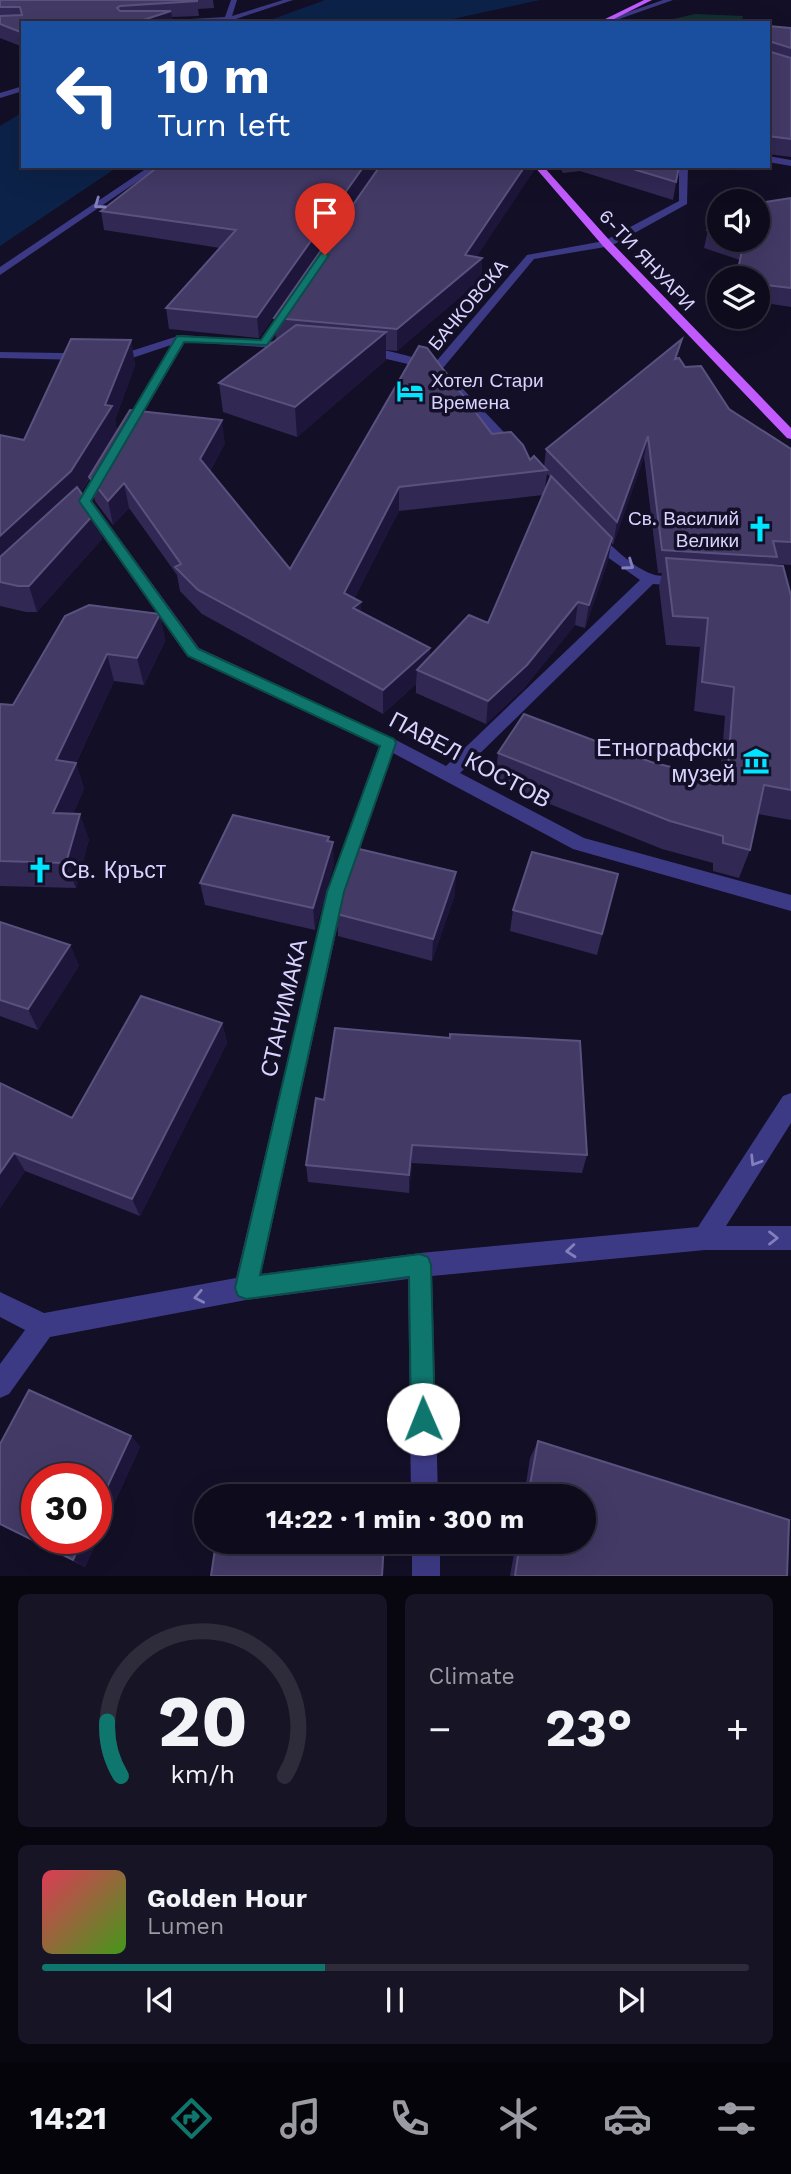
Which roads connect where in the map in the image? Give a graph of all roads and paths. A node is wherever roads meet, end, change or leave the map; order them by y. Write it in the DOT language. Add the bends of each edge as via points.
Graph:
graph roads {
  1 [pos="233,0"];
  2 [pos="290,0"];
  3 [pos="649,0"];
  4 [pos="670,0"];
  5 [pos="227,19"];
  6 [pos="176,21"];
  7 [pos="222,21"];
  8 [pos="604,21"];
  9 [pos="606,21"];
  10 [pos="21,89"];
  11 [pos="0,96"];
  12 [pos="770,159"];
  13 [pos="791,163"];
  14 [pos="153,168"];
  15 [pos="540,168"];
  16 [pos="683,168"];
  17 [pos="607,244"];
  18 [pos="0,272"];
  19 [pos="181,338"];
  20 [pos="302,347"];
  21 [pos="354,352"];
  22 [pos="0,355"];
  23 [pos="437,368"];
  24 [pos="791,435"];
  25 [pos="120,443"];
  26 [pos="522,460"];
  27 [pos="84,500"];
  28 [pos="579,520"];
  29 [pos="649,579"];
  30 [pos="701,583"];
  31 [pos="388,743"];
  32 [pos="447,776"];
  33 [pos="791,903"];
  34 [pos="791,1103"];
  35 [pos="705,1238"];
  36 [pos="791,1238"];
  37 [pos="420,1265"];
  38 [pos="246,1288"];
  39 [pos="0,1304"];
  40 [pos="43,1326"];
  41 [pos="0,1385"];
  42 [pos="425,1484"];
  43 [pos="426,1554"];
  44 [pos="426,1576"];
  1 -- 5 [label="street"];
  2 -- 5 [label="street"];
  3 -- 8 [label="main road"];
  4 -- 9 [label="street"];
  5 -- 6 [label="street"];
  5 -- 7 [label="street"];
  10 -- 11 [label="street"];
  12 -- 13 [label="street"];
  14 -- 18 [label="street, one-way"];
  15 -- 17 [label="main road, 6-ТИ ЯНУАРИ"];
  16 -- 17 [label="street, БАЧКОВСКА" via="684,202"];
  17 -- 23 [label="street, БАЧКОВСКА" via="531,257"];
  17 -- 24 [label="main road, 6-ТИ ЯНУАРИ"];
  19 -- 20 [label="street" via="268,338"];
  19 -- 22 [label="street" via="123,358"];
  19 -- 25 [label="street"];
  21 -- 23 [label="street" via="392,355"];
  23 -- 26 [label="street"];
  27 -- 31 [label="street, ПАВЕЛ КОСТОВ" via="193,652"];
  28 -- 29 [label="street, one-way" via="608,551"];
  29 -- 30 [label="street"];
  29 -- 32 [label="street"];
  31 -- 32 [label="street, ПАВЕЛ КОСТОВ"];
  31 -- 38 [label="street, СТАНИМАКА" via="336,892"];
  32 -- 33 [label="street, ПАВЕЛ КОСТОВ" via="579,844"];
  34 -- 35 [label="street, one-way"];
  35 -- 36 [label="street, one-way"];
  35 -- 37 [label="street, one-way"];
  37 -- 38 [label="street"];
  37 -- 42 [label="street"];
  38 -- 40 [label="street, one-way"];
  39 -- 40 [label="street"];
  40 -- 41 [label="street"];
  43 -- 44 [label="street"];
}
